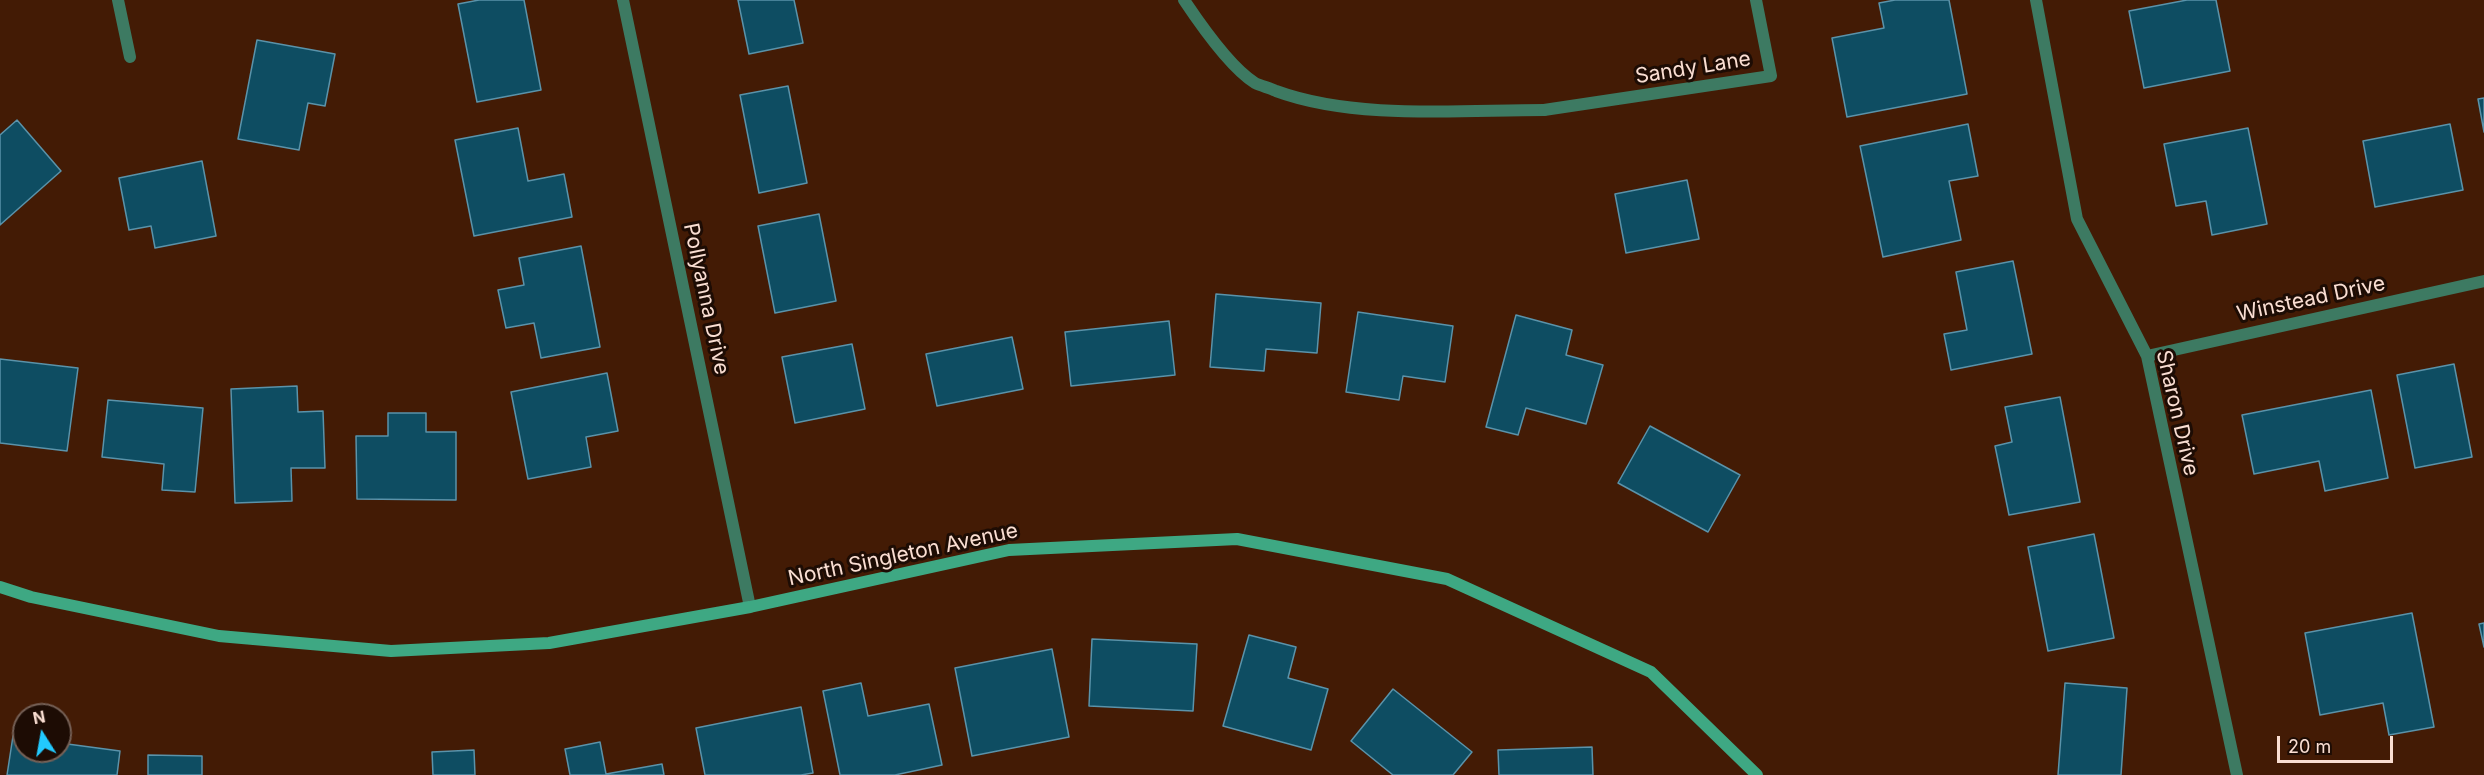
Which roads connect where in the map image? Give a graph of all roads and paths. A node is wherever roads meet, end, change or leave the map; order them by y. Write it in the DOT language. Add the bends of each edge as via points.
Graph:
graph roads {
  1 [pos="118,0"];
  2 [pos="623,0"];
  3 [pos="1184,0"];
  4 [pos="1756,0"];
  5 [pos="2036,0"];
  6 [pos="130,57"];
  7 [pos="2484,281"];
  8 [pos="2147,356"];
  9 [pos="0,587"];
  10 [pos="750,607"];
  11 [pos="1757,775"];
  12 [pos="2237,775"];
  1 -- 6 [label="street"];
  2 -- 10 [label="street, Pollyanna Drive"];
  3 -- 4 [label="street, Sandy Lane" via="1222,52 1255,83 1295,98 1397,111 1544,110 1771,76"];
  5 -- 8 [label="street, Sharon Drive" via="2077,219"];
  7 -- 8 [label="street, Winstead Drive"];
  8 -- 12 [label="street, Sharon Drive"];
  9 -- 10 [label="street, North Singleton Avenue" via="219,636 391,651 549,643"];
  10 -- 11 [label="street, North Singleton Avenue" via="1009,550 1238,539 1447,579 1630,662 1651,672"];
}
